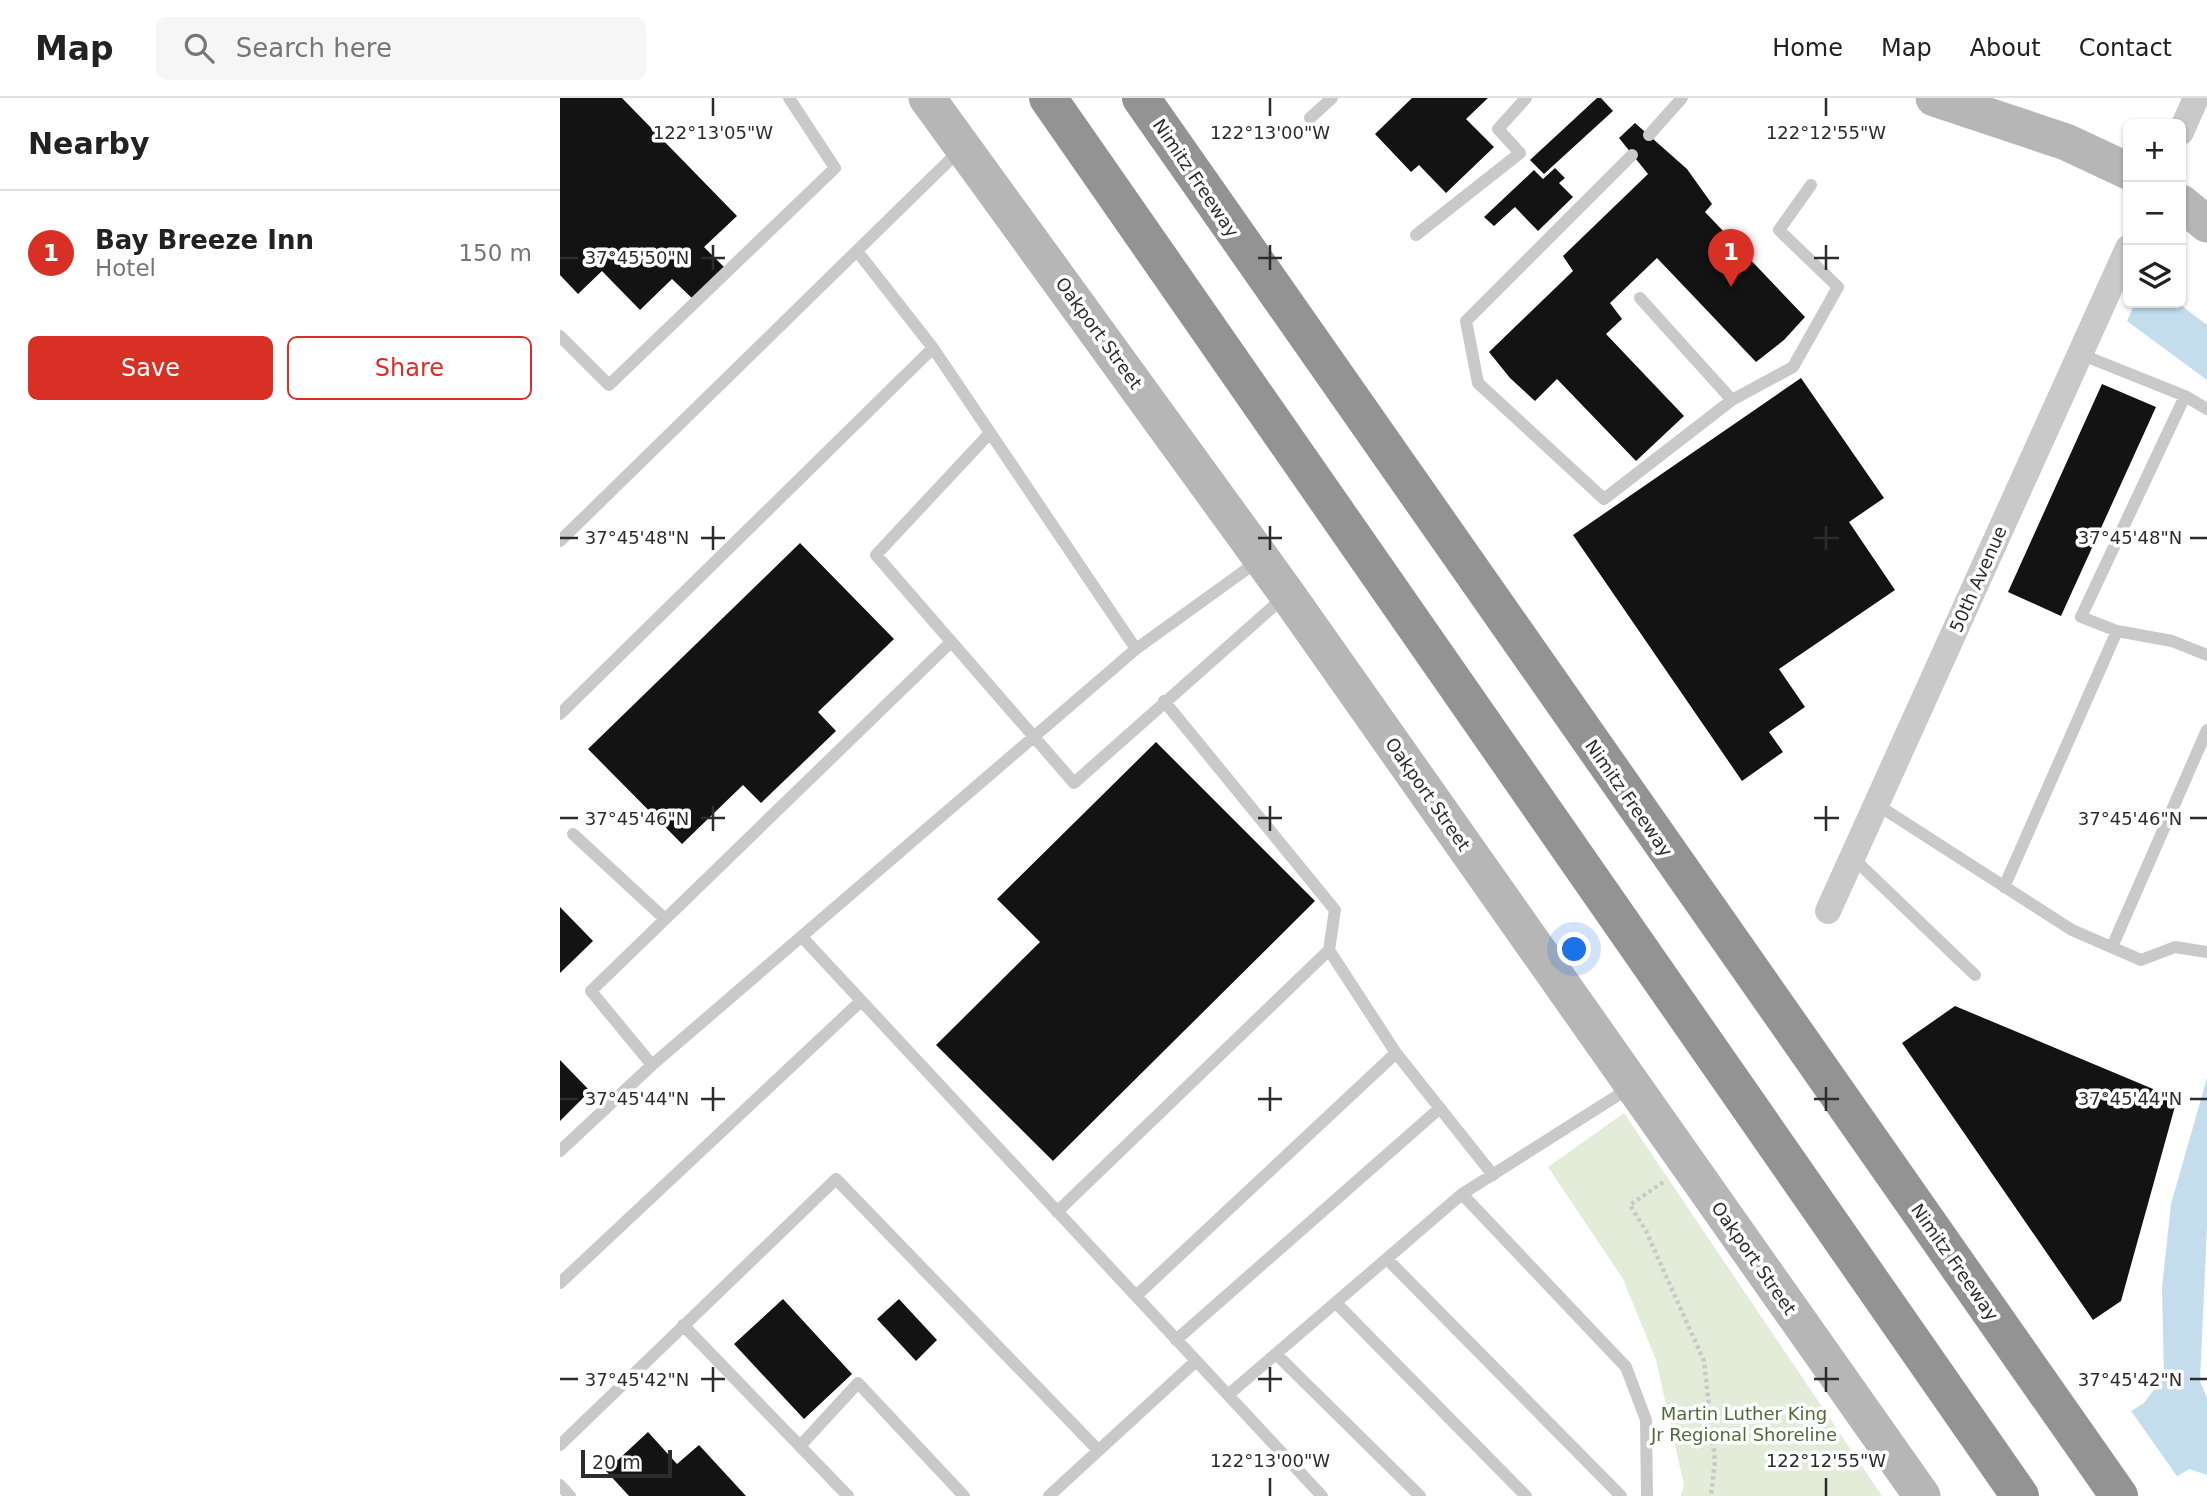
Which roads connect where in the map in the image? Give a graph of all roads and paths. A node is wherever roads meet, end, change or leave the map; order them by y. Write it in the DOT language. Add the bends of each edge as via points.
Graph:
graph roads {
  1 [pos="789,98"];
  2 [pos="927,98"];
  3 [pos="1033,98"];
  4 [pos="1048,98"];
  5 [pos="1141,98"];
  6 [pos="1174,98"];
  7 [pos="1332,98"];
  8 [pos="1527,98"];
  9 [pos="1682,98"];
  10 [pos="1934,98"];
  11 [pos="2196,98"];
  12 [pos="1310,118"];
  13 [pos="2186,121"];
  14 [pos="1649,135"];
  15 [pos="1076,140"];
  16 [pos="964,147"];
  17 [pos="1632,155"];
  18 [pos="2123,169"];
  19 [pos="1811,185"];
  20 [pos="1210,200"];
  21 [pos="2186,207"];
  22 [pos="2207,224"];
  23 [pos="1416,235"];
  24 [pos="857,251"];
  25 [pos="2123,259"];
  26 [pos="1640,298"];
  27 [pos="560,337"];
  28 [pos="933,348"];
  29 [pos="2080,354"];
  30 [pos="2185,396"];
  31 [pos="1732,400"];
  32 [pos="2207,409"];
  33 [pos="990,433"];
  34 [pos="560,541"];
  35 [pos="1261,558"];
  36 [pos="1287,594"];
  37 [pos="2117,631"];
  38 [pos="951,642"];
  39 [pos="1136,649"];
  40 [pos="2207,655"];
  41 [pos="1164,701"];
  42 [pos="560,714"];
  43 [pos="2207,730"];
  44 [pos="1034,737"];
  45 [pos="1876,804"];
  46 [pos="573,834"];
  47 [pos="1852,857"];
  48 [pos="2004,887"];
  49 [pos="1828,911"];
  50 [pos="665,919"];
  51 [pos="802,937"];
  52 [pos="2112,947"];
  53 [pos="1329,950"];
  54 [pos="2207,952"];
  55 [pos="1975,975"];
  56 [pos="861,1001"];
  57 [pos="1396,1053"];
  58 [pos="652,1065"];
  59 [pos="1634,1085"];
  60 [pos="1440,1108"];
  61 [pos="560,1151"];
  62 [pos="1688,1165"];
  63 [pos="1493,1175"];
  64 [pos="1462,1194"];
  65 [pos="1057,1212"];
  66 [pos="1387,1259"];
  67 [pos="560,1283"];
  68 [pos="1136,1296"];
  69 [pos="1336,1303"];
  70 [pos="683,1325"];
  71 [pos="1176,1340"];
  72 [pos="1276,1354"];
  73 [pos="1196,1361"];
  74 [pos="1228,1395"];
  75 [pos="560,1445"];
  76 [pos="800,1446"];
  77 [pos="1098,1450"];
  78 [pos="2010,1482"];
  79 [pos="560,1485"];
  80 [pos="570,1496"];
  81 [pos="848,1496"];
  82 [pos="964,1496"];
  83 [pos="1049,1496"];
  84 [pos="1322,1496"];
  85 [pos="1420,1496"];
  86 [pos="1526,1496"];
  87 [pos="1621,1496"];
  88 [pos="1647,1496"];
  89 [pos="1711,1496"];
  90 [pos="1922,1496"];
  91 [pos="2119,1496"];
  1 -- 27 [label="lane" via="835,168 609,385"];
  2 -- 16 [label="main road, Oakport Street"];
  3 -- 15 [label="highway"];
  4 -- 15 [label="highway"];
  5 -- 20 [label="highway, Nimitz Freeway"];
  6 -- 20 [label="highway"];
  7 -- 12 [label="lane"];
  8 -- 23 [label="lane" via="1498,129 1520,152"];
  9 -- 14 [label="lane"];
  10 -- 18 [label="main road" via="2066,142"];
  11 -- 13 [label="street"];
  15 -- 78 [label="highway"];
  16 -- 24 [label="lane"];
  16 -- 35 [label="main road, Oakport Street"];
  17 -- 31 [label="lane" via="1466,321 1478,383 1604,499"];
  19 -- 31 [label="lane" via="1779,230 1838,287 1793,367"];
  20 -- 91 [label="highway, Nimitz Freeway"];
  21 -- 22 [label="main road"];
  24 -- 28 [label="lane"];
  24 -- 34 [label="lane"];
  25 -- 29 [label="street, 50th Avenue"];
  26 -- 31 [label="lane"];
  28 -- 33 [label="lane"];
  28 -- 42 [label="lane"];
  29 -- 30 [label="lane"];
  29 -- 45 [label="street, 50th Avenue"];
  30 -- 32 [label="lane"];
  30 -- 37 [label="lane" via="2081,617"];
  33 -- 38 [label="lane" via="876,555"];
  33 -- 39 [label="lane"];
  35 -- 36 [label="main road, Oakport Street"];
  35 -- 39 [label="lane"];
  36 -- 41 [label="lane"];
  36 -- 59 [label="main road, Oakport Street"];
  37 -- 40 [label="lane" via="2172,641"];
  37 -- 48 [label="lane"];
  38 -- 44 [label="lane"];
  38 -- 50 [label="lane"];
  39 -- 44 [label="lane"];
  41 -- 44 [label="lane" via="1074,783"];
  41 -- 53 [label="lane" via="1335,910"];
  43 -- 52 [label="lane"];
  44 -- 51 [label="lane"];
  45 -- 47 [label="street, 50th Avenue"];
  45 -- 48 [label="lane"];
  46 -- 50 [label="lane"];
  47 -- 49 [label="street, 50th Avenue"];
  47 -- 55 [label="lane"];
  48 -- 52 [label="lane" via="2072,930"];
  50 -- 58 [label="lane" via="591,991"];
  51 -- 56 [label="lane"];
  51 -- 58 [label="lane"];
  52 -- 54 [label="lane" via="2141,960 2175,947"];
  53 -- 57 [label="lane"];
  53 -- 65 [label="lane"];
  56 -- 65 [label="lane"];
  56 -- 67 [label="lane"];
  57 -- 60 [label="lane"];
  57 -- 68 [label="lane"];
  58 -- 61 [label="lane"];
  59 -- 62 [label="main road, Oakport Street"];
  59 -- 63 [label="lane"];
  60 -- 63 [label="lane"];
  60 -- 71 [label="lane"];
  62 -- 89 [label="path" via="1630,1205 1704,1361 1715,1461"];
  62 -- 90 [label="main road, Oakport Street"];
  63 -- 64 [label="lane"];
  64 -- 66 [label="lane"];
  64 -- 88 [label="lane" via="1626,1367 1646,1420"];
  65 -- 68 [label="lane"];
  66 -- 69 [label="lane"];
  66 -- 87 [label="lane"];
  68 -- 71 [label="lane"];
  69 -- 72 [label="lane"];
  69 -- 86 [label="lane"];
  70 -- 75 [label="lane"];
  70 -- 76 [label="lane"];
  70 -- 77 [label="lane" via="836,1179"];
  71 -- 73 [label="lane"];
  72 -- 74 [label="lane"];
  72 -- 85 [label="lane"];
  73 -- 74 [label="lane"];
  73 -- 77 [label="lane"];
  74 -- 84 [label="lane"];
  76 -- 81 [label="lane"];
  76 -- 82 [label="lane" via="858,1383"];
  77 -- 83 [label="lane"];
  79 -- 80 [label="lane"];
}
